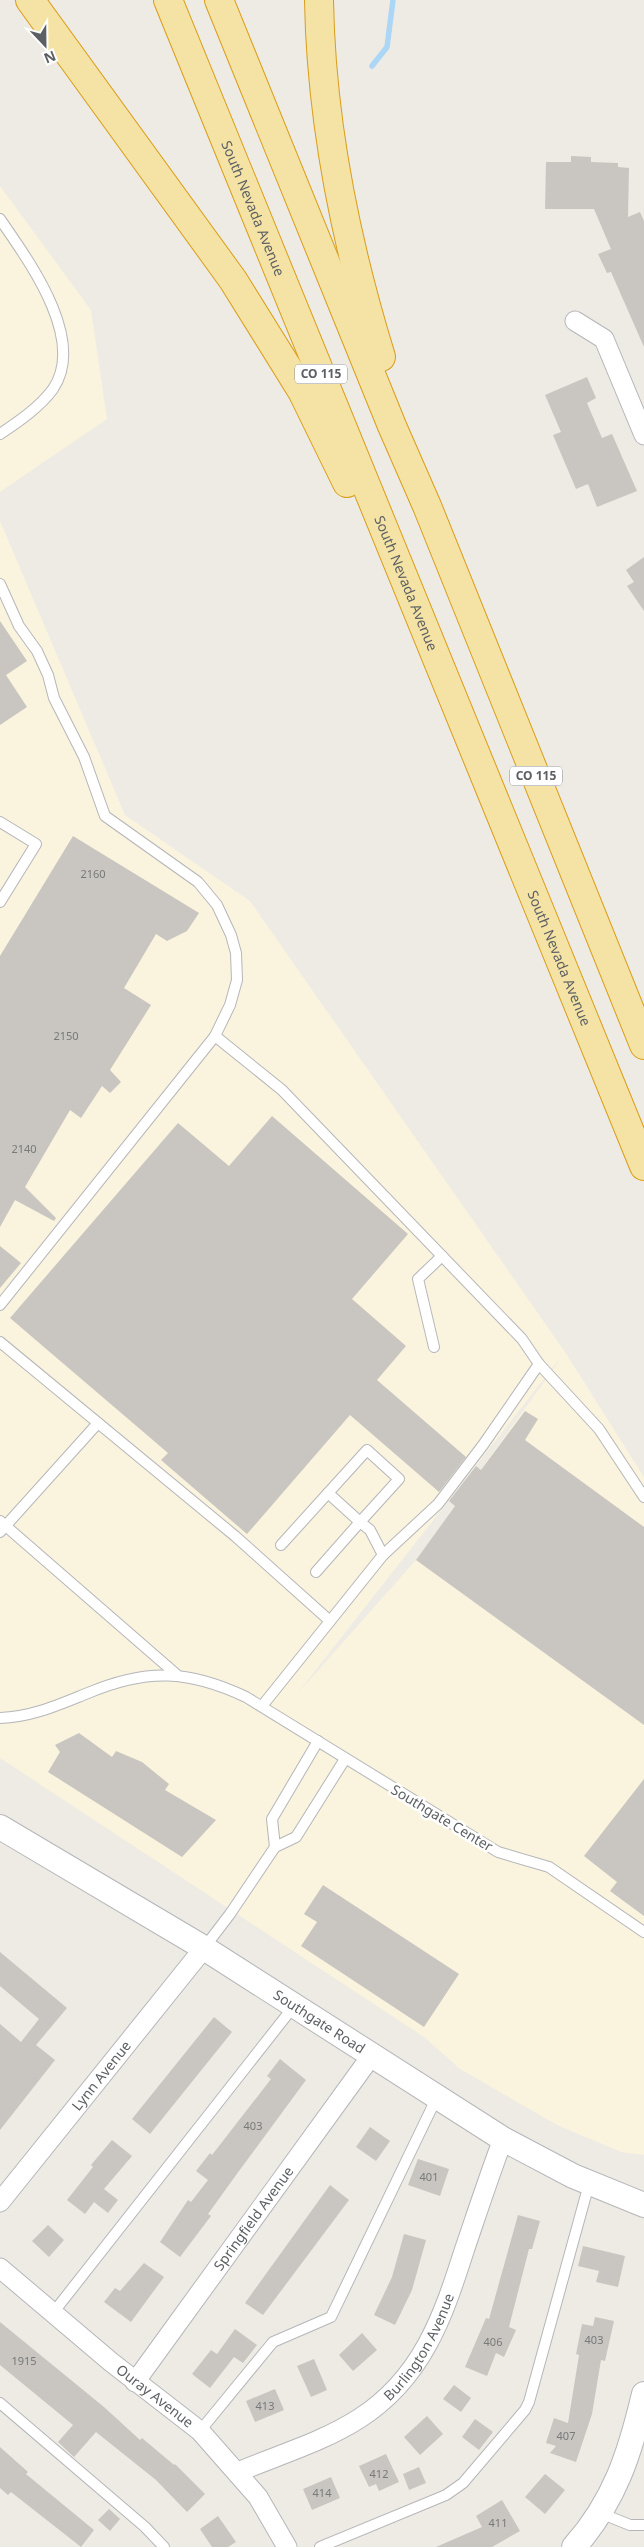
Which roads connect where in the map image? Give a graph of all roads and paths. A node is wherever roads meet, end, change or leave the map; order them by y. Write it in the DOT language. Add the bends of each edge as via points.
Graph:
graph roads {
  1 [pos="30,0"];
  2 [pos="168,0"];
  3 [pos="219,0"];
  4 [pos="319,0"];
  5 [pos="0,219"];
  6 [pos="575,321"];
  7 [pos="0,434"];
  8 [pos="644,435"];
  9 [pos="428,506"];
  10 [pos="0,584"];
  11 [pos="474,748"];
  12 [pos="0,822"];
  13 [pos="0,902"];
  14 [pos="214,1036"];
  15 [pos="644,1045"];
  16 [pos="644,1166"];
  17 [pos="442,1256"];
  18 [pos="0,1305"];
  19 [pos="0,1342"];
  20 [pos="434,1347"];
  21 [pos="539,1364"];
  22 [pos="98,1423"];
  23 [pos="328,1493"];
  24 [pos="644,1498"];
  25 [pos="360,1522"];
  26 [pos="2,1526"];
  27 [pos="282,1545"];
  28 [pos="383,1555"];
  29 [pos="316,1572"];
  30 [pos="330,1621"];
  31 [pos="176,1674"];
  32 [pos="262,1706"];
  33 [pos="0,1718"];
  34 [pos="318,1741"];
  35 [pos="345,1759"];
  36 [pos="0,1827"];
  37 [pos="275,1847"];
  38 [pos="644,1932"];
  39 [pos="204,1948"];
  40 [pos="294,2006"];
  41 [pos="372,2055"];
  42 [pos="437,2096"];
  43 [pos="504,2139"];
  44 [pos="590,2184"];
  45 [pos="0,2202"];
  46 [pos="644,2205"];
  47 [pos="0,2268"];
  48 [pos="53,2313"];
  49 [pos="135,2382"];
  50 [pos="644,2394"];
  51 [pos="0,2403"];
  52 [pos="200,2432"];
  53 [pos="238,2472"];
  54 [pos="600,2513"];
  55 [pos="644,2525"];
  56 [pos="164,2547"];
  57 [pos="287,2547"];
  58 [pos="320,2547"];
  59 [pos="574,2547"];
  1 -- 11 [label="highway" via="233,280 302,390"];
  2 -- 11 [label="highway, South Nevada Avenue / CO 115"];
  3 -- 9 [label="highway, CO 115" via="392,426"];
  4 -- 9 [label="highway" via="320,57 327,124 347,235"];
  5 -- 7 [label="lane" via="33,267 57,316 65,362 53,389 18,422"];
  6 -- 8 [label="street" via="604,339"];
  9 -- 15 [label="highway, CO 115"];
  10 -- 14 [label="lane" via="19,626 37,651 48,675 54,698 84,757 105,816 198,882 217,905 236,953 237,980 230,1005"];
  11 -- 16 [label="highway, South Nevada Avenue / CO 115"];
  12 -- 13 [label="lane" via="36,844"];
  14 -- 17 [label="lane" via="282,1090"];
  14 -- 18 [label="lane"];
  17 -- 20 [label="lane" via="418,1278"];
  17 -- 21 [label="lane" via="522,1339"];
  19 -- 22 [label="lane"];
  21 -- 24 [label="lane" via="599,1429"];
  21 -- 28 [label="lane" via="438,1504"];
  22 -- 26 [label="lane"];
  22 -- 30 [label="lane"];
  23 -- 25 [label="lane"];
  23 -- 25 [label="lane" via="367,1450 399,1478"];
  23 -- 27 [label="lane"];
  25 -- 28 [label="lane" via="370,1530"];
  25 -- 29 [label="lane"];
  26 -- 31 [label="lane"];
  28 -- 30 [label="lane"];
  30 -- 32 [label="lane"];
  31 -- 32 [label="lane, Southgate Center" via="220,1684"];
  31 -- 33 [label="lane, Southgate Center" via="120,1681 35,1714"];
  32 -- 34 [label="lane, Southgate Center"];
  34 -- 35 [label="lane, Southgate Center"];
  34 -- 37 [label="lane" via="272,1819"];
  35 -- 37 [label="lane" via="296,1837"];
  35 -- 38 [label="lane, Southgate Center" via="498,1852 549,1867"];
  36 -- 39 [label="street, Southgate Road"];
  37 -- 39 [label="lane"];
  39 -- 40 [label="street, Southgate Road"];
  39 -- 45 [label="street, Lynn Avenue"];
  40 -- 41 [label="street, Southgate Road"];
  40 -- 48 [label="lane"];
  41 -- 42 [label="street, Southgate Road"];
  41 -- 49 [label="street, Springfield Avenue"];
  42 -- 43 [label="street, Southgate Road"];
  42 -- 52 [label="lane" via="331,2317 273,2342"];
  43 -- 44 [label="street, Southgate Road"];
  43 -- 53 [label="street, Burlington Avenue" via="445,2309 428,2346 414,2366 398,2386 360,2418 337,2431"];
  44 -- 46 [label="street, Southgate Road"];
  44 -- 58 [label="lane" via="525,2410 463,2483 446,2495"];
  47 -- 48 [label="street, Ouray Avenue"];
  48 -- 49 [label="street, Ouray Avenue"];
  49 -- 52 [label="street, Ouray Avenue"];
  50 -- 54 [label="street" via="618,2483"];
  51 -- 56 [label="lane"];
  52 -- 53 [label="street, Ouray Avenue"];
  53 -- 57 [label="street, Ouray Avenue" via="271,2516"];
  54 -- 55 [label="lane" via="630,2524"];
  54 -- 59 [label="street"];
}
